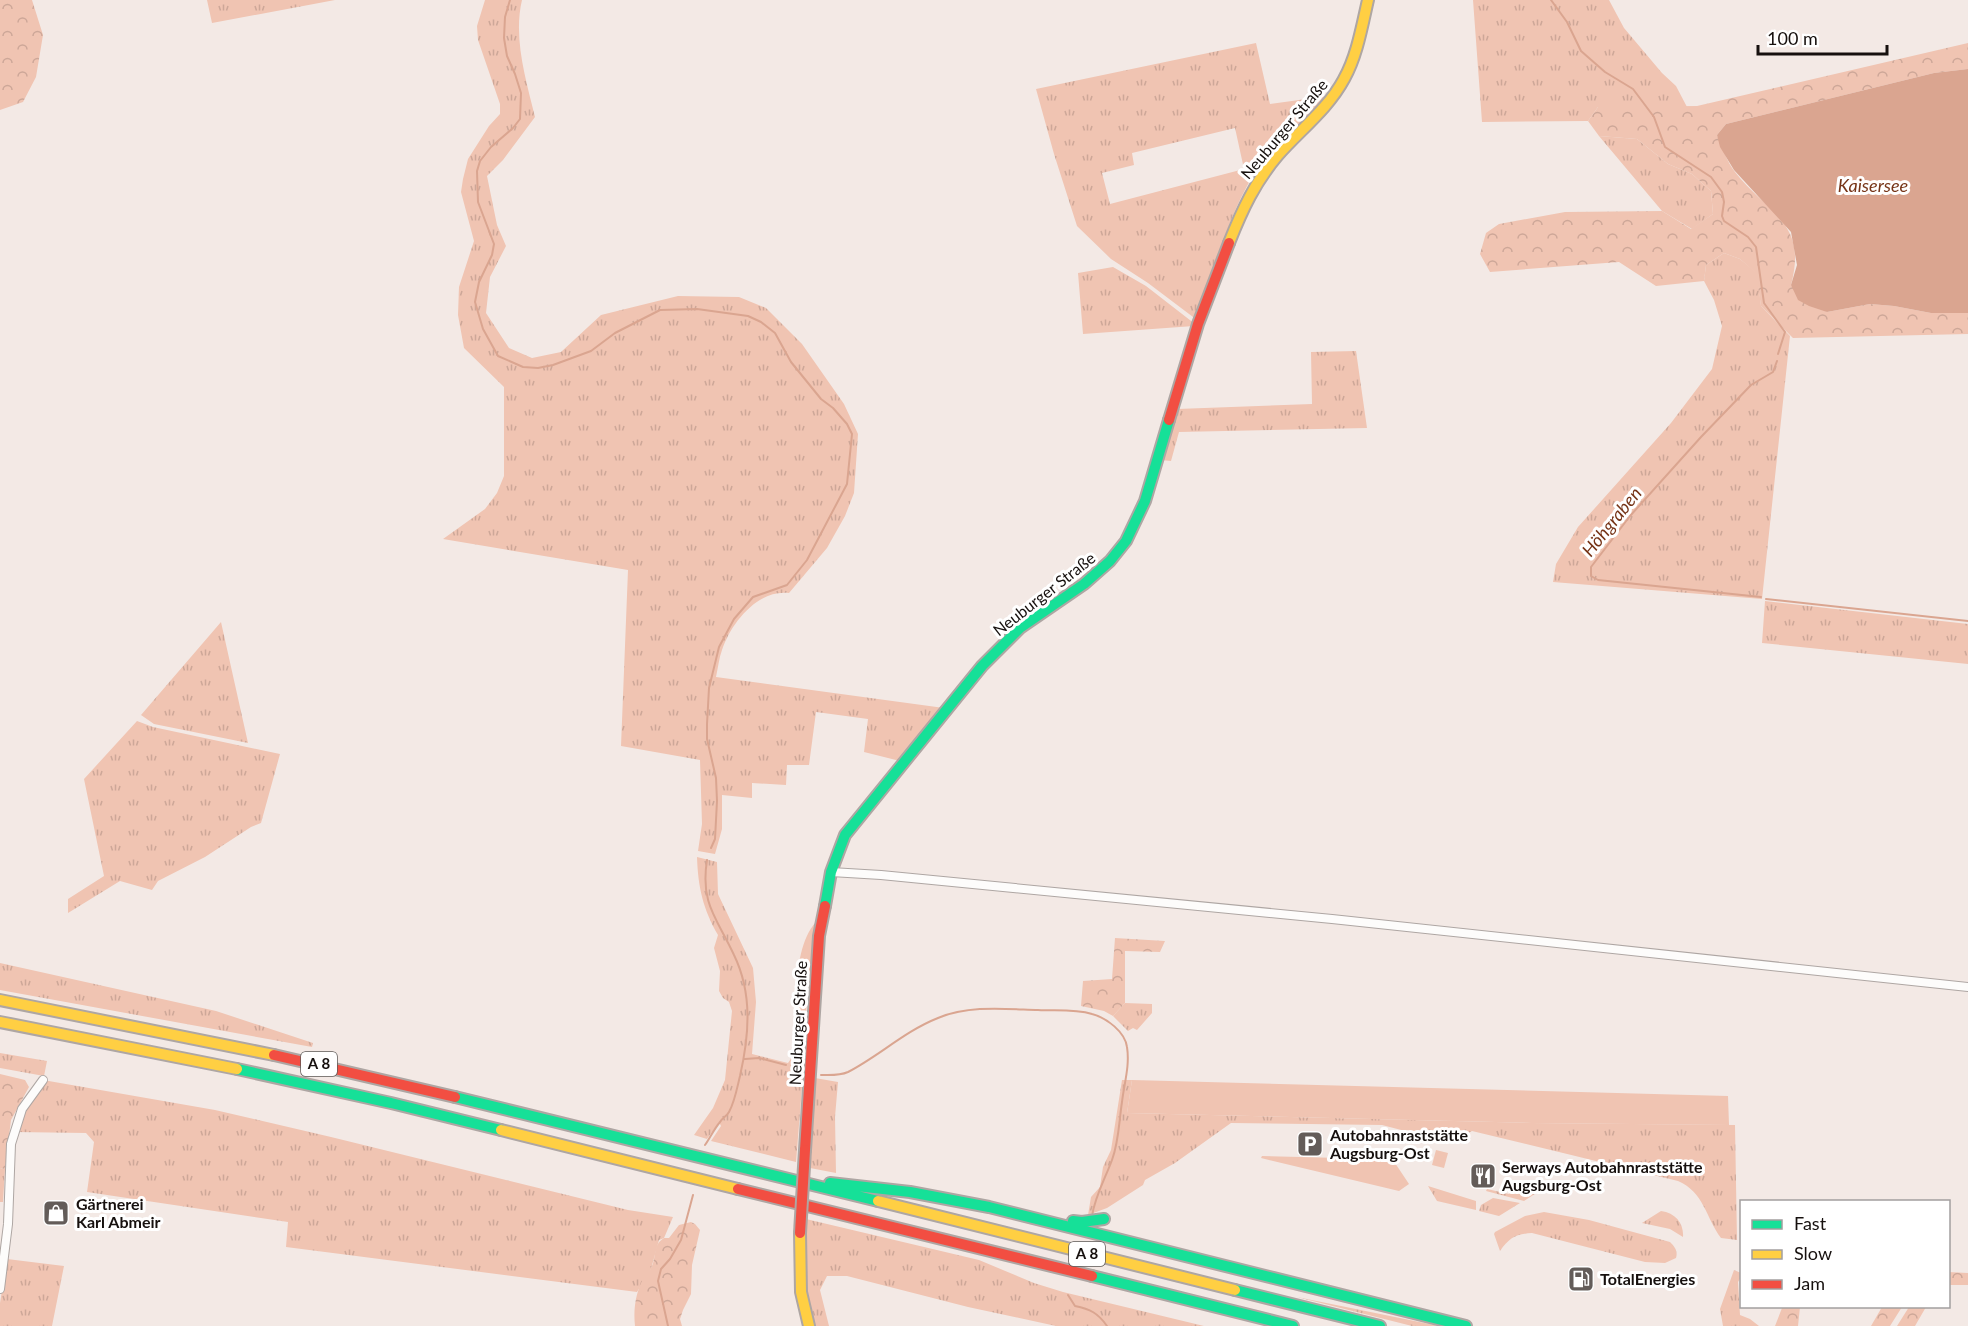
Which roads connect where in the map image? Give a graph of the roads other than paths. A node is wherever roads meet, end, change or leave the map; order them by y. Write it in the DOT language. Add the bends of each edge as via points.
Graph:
graph roads {
  1 [pos="1368,0"];
  2 [pos="831,872"];
  3 [pos="1968,987"];
  4 [pos="0,1000"];
  5 [pos="0,1022"];
  6 [pos="43,1080"];
  7 [pos="795,1181"];
  8 [pos="1042,1219"];
  9 [pos="1104,1220"];
  10 [pos="0,1289"];
  11 [pos="809,1326"];
  12 [pos="1293,1326"];
  13 [pos="1380,1326"];
  14 [pos="1466,1326"];
  1 -- 2 [label="main road, Neuburger Straße" via="1345,78 1329,102 1258,180 1245,203 1198,324 1145,501 1126,541 1084,584 1020,628 982,666 845,835"];
  2 -- 3 [label="street" via="1332,919"];
  2 -- 11 [label="main road, Neuburger Straße, bridge" via="819,936 800,1233 799,1273"];
  4 -- 7 [label="main road, A 8" via="397,1082"];
  5 -- 12 [label="main road, A 8" via="391,1103"];
  6 -- 10 [label="street" via="22,1109 11,1144 8,1224"];
  7 -- 8 [label="main road" via="902,1191"];
  7 -- 13 [label="main road, A 8"];
  8 -- 9 [label="main road"];
  8 -- 14 [label="main road"];
}
